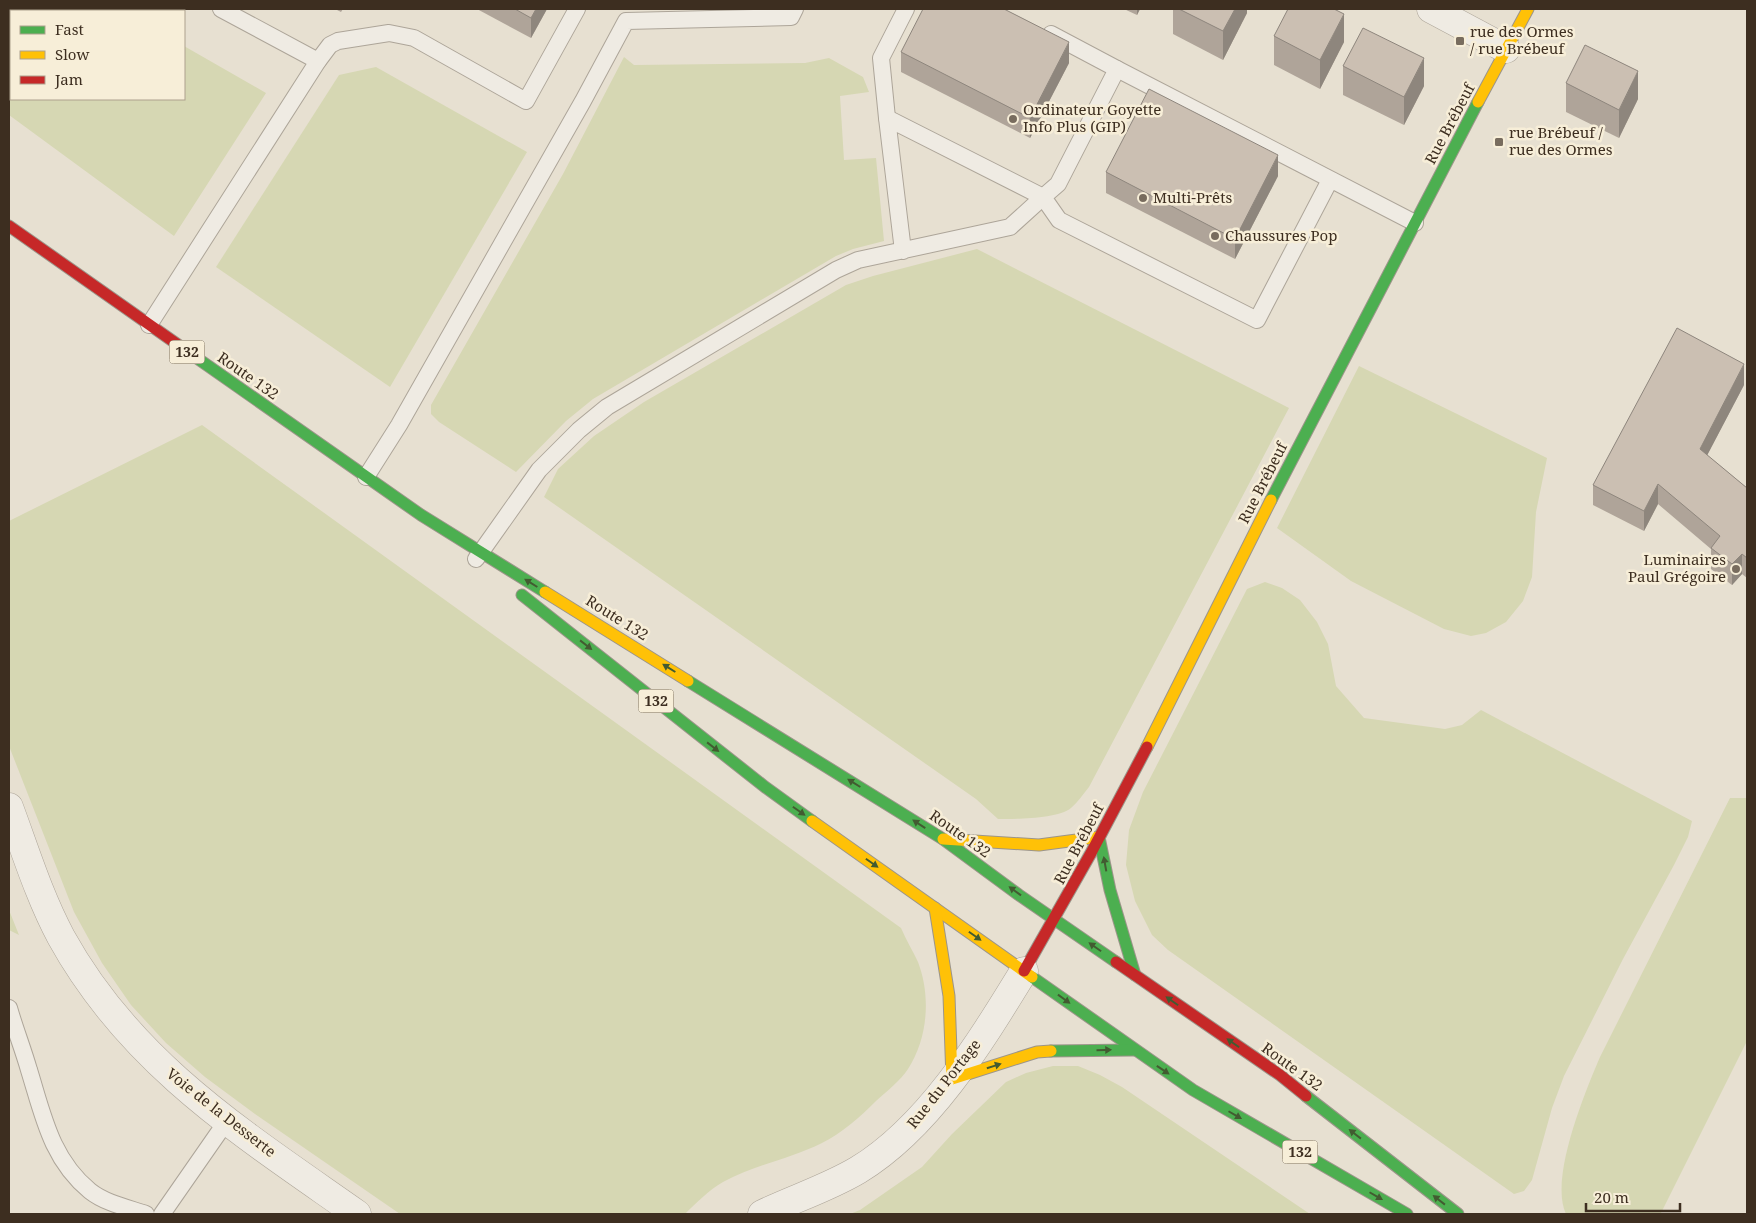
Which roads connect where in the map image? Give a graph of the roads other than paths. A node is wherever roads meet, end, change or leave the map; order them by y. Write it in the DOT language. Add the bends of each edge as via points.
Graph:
graph roads {
  1 [pos="221,9"];
  2 [pos="577,9"];
  3 [pos="795,9"];
  4 [pos="906,9"];
  5 [pos="1431,9"];
  6 [pos="1528,9"];
  7 [pos="1038,27"];
  8 [pos="1506,49"];
  9 [pos="318,62"];
  10 [pos="1117,69"];
  11 [pos="887,118"];
  12 [pos="1330,180"];
  13 [pos="1043,197"];
  14 [pos="1415,223"];
  15 [pos="9,226"];
  16 [pos="903,251"];
  17 [pos="150,326"];
  18 [pos="366,476"];
  19 [pos="478,555"];
  20 [pos="498,576"];
  21 [pos="512,587"];
  22 [pos="9,807"];
  23 [pos="1100,837"];
  24 [pos="943,840"];
  25 [pos="935,908"];
  26 [pos="1055,919"];
  27 [pos="1024,971"];
  28 [pos="1135,975"];
  29 [pos="9,1008"];
  30 [pos="1134,1050"];
  31 [pos="952,1079"];
  32 [pos="226,1122"];
  33 [pos="146,1214"];
  34 [pos="162,1214"];
  35 [pos="357,1214"];
  36 [pos="762,1214"];
  37 [pos="1407,1214"];
  38 [pos="1458,1214"];
  1 -- 9 [label="lane"];
  2 -- 9 [label="lane" via="526,101 414,38 399,34 338,40 330,45"];
  3 -- 18 [label="lane" via="790,17 626,21 433,366"];
  4 -- 11 [label="lane" via="881,58"];
  5 -- 8 [label="street"];
  6 -- 8 [label="main road, Rue Brébeuf"];
  7 -- 10 [label="lane"];
  8 -- 14 [label="main road, Rue Brébeuf"];
  9 -- 17 [label="lane"];
  10 -- 12 [label="lane"];
  10 -- 13 [label="lane" via="1058,184"];
  11 -- 13 [label="lane"];
  11 -- 16 [label="lane"];
  12 -- 13 [label="lane" via="1257,320 1059,220"];
  12 -- 14 [label="lane"];
  13 -- 16 [label="lane" via="1010,227"];
  14 -- 23 [label="main road, Rue Brébeuf"];
  15 -- 17 [label="main road, Route 132 / 132"];
  16 -- 19 [label="lane" via="858,260 836,270 607,407 578,430 539,470"];
  17 -- 18 [label="main road, Route 132 / 132"];
  18 -- 19 [label="main road, Route 132 / 132"];
  19 -- 20 [label="main road, Route 132 / 132"];
  24 -- 19 [label="main road, Route 132 / 132, one-way"];
  21 -- 25 [label="main road, 132, one-way" via="764,787"];
  22 -- 32 [label="street, Voie de la Desserte" via="46,906 80,967 118,1021 146,1051 176,1081"];
  23 -- 24 [label="main road" via="1039,845"];
  23 -- 26 [label="main road, Rue Brébeuf"];
  28 -- 23 [label="main road, one-way" via="1110,890"];
  26 -- 24 [label="main road, Route 132 / 132, one-way"];
  25 -- 27 [label="main road, 132, one-way"];
  25 -- 31 [label="main road" via="949,996"];
  26 -- 27 [label="main road, Rue Brébeuf"];
  28 -- 26 [label="main road, Route 132 / 132, one-way"];
  27 -- 30 [label="main road, 132, one-way"];
  27 -- 31 [label="street, Rue du Portage"];
  38 -- 28 [label="main road, Route 132 / 132, one-way" via="1280,1076"];
  29 -- 33 [label="lane" via="48,1130 72,1176 91,1192"];
  31 -- 30 [label="main road, one-way" via="1036,1052"];
  30 -- 37 [label="main road, 132, one-way" via="1193,1090"];
  31 -- 36 [label="street, Rue du Portage" via="909,1130 871,1161 842,1178"];
  32 -- 34 [label="lane"];
  32 -- 35 [label="street, Voie de la Desserte"];
}
